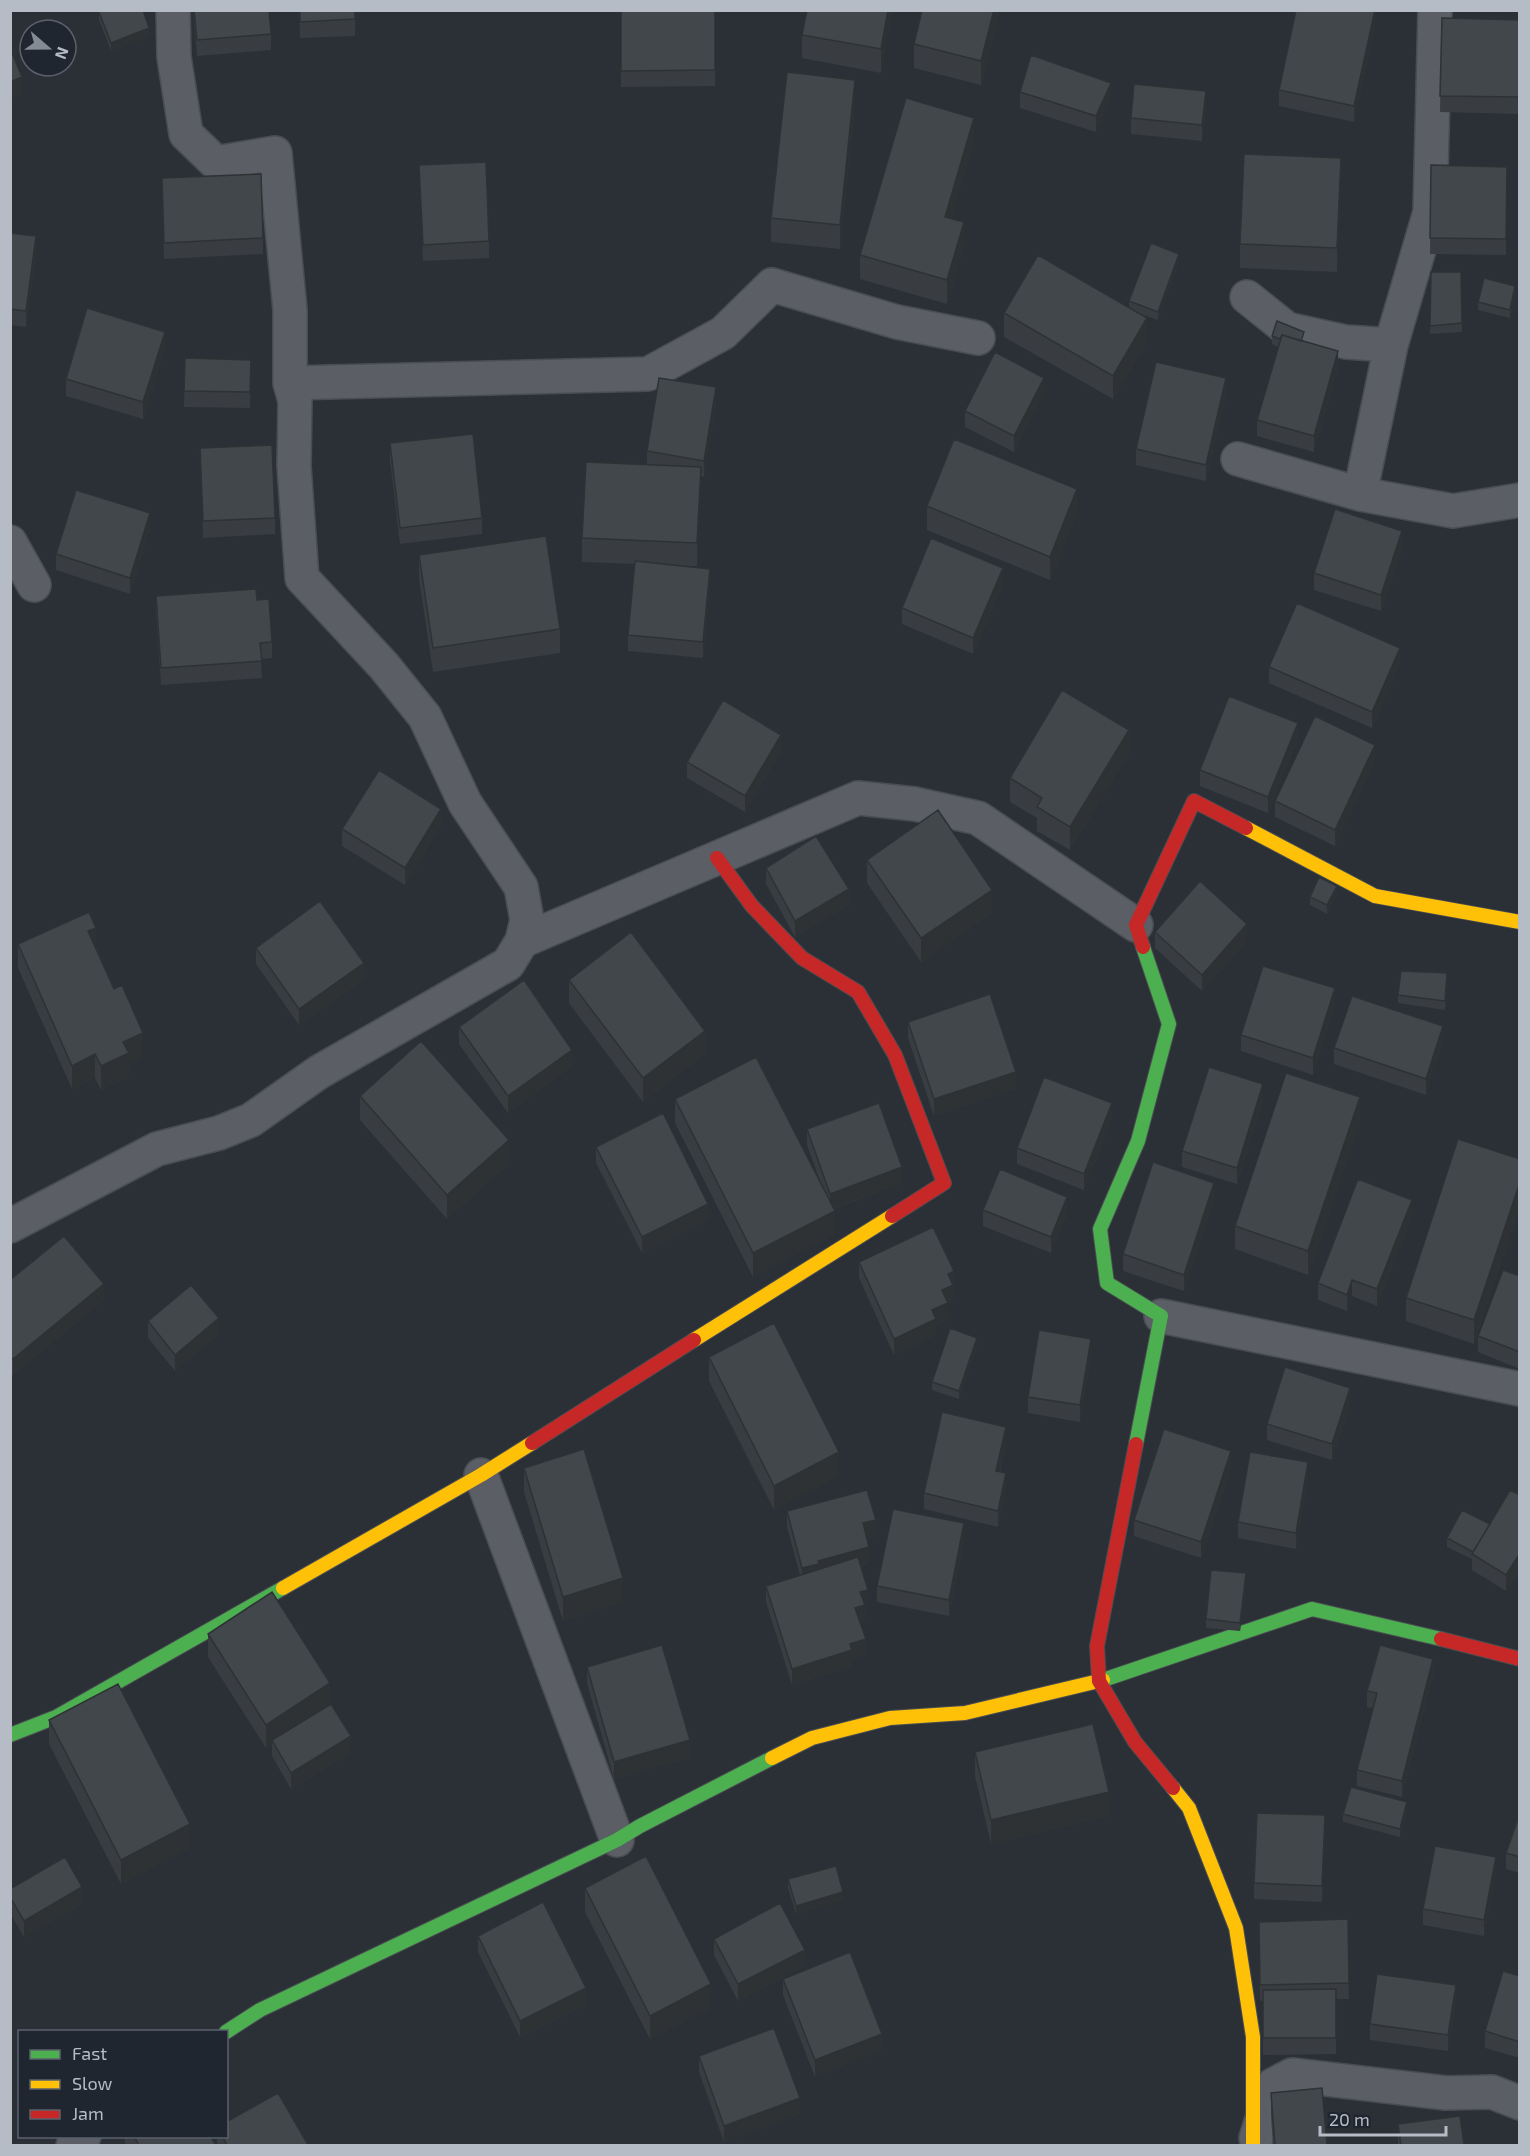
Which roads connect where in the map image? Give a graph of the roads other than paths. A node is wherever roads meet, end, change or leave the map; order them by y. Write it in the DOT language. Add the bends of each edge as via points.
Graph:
graph roads {
  1 [pos="173,10"];
  2 [pos="1435,10"];
  3 [pos="1248,297"];
  4 [pos="978,338"];
  5 [pos="1391,345"];
  6 [pos="290,383"];
  7 [pos="1238,459"];
  8 [pos="1360,494"];
  9 [pos="1520,500"];
  10 [pos="10,542"];
  11 [pos="34,585"];
  12 [pos="717,858"];
  13 [pos="1520,921"];
  14 [pos="1136,925"];
  15 [pos="522,941"];
  16 [pos="10,1226"];
  17 [pos="1161,1316"];
  18 [pos="1520,1389"];
  19 [pos="481,1475"];
  20 [pos="1520,1659"];
  21 [pos="1098,1681"];
  22 [pos="10,1735"];
  23 [pos="617,1840"];
  24 [pos="228,2031"];
  25 [pos="1520,2103"];
  26 [pos="1254,2145"];
  1 -- 6 [label="street" via="174,57 186,134 216,163 275,153 290,310"];
  2 -- 5 [label="street" via="1430,212"];
  3 -- 5 [label="street" via="1287,329 1346,342"];
  4 -- 6 [label="street" via="897,322 772,285 723,333 648,374"];
  5 -- 8 [label="street"];
  6 -- 15 [label="street" via="295,401 294,466 302,578 384,666 425,717 465,803 521,887 527,920"];
  7 -- 8 [label="street"];
  8 -- 9 [label="street" via="1453,511"];
  10 -- 11 [label="street"];
  12 -- 14 [label="street" via="858,798 915,804 978,818"];
  12 -- 15 [label="street"];
  12 -- 19 [label="street" via="752,906 802,958 858,992 896,1055 944,1184"];
  13 -- 14 [label="street" via="1375,896 1194,801"];
  14 -- 17 [label="street" via="1169,1024 1138,1141 1100,1229 1107,1283"];
  15 -- 16 [label="street" via="507,964 319,1072 251,1120 157,1149"];
  17 -- 18 [label="street"];
  17 -- 21 [label="street" via="1097,1646"];
  19 -- 22 [label="street" via="56,1717"];
  19 -- 23 [label="street"];
  20 -- 21 [label="street" via="1312,1609"];
  21 -- 23 [label="street" via="965,1713 890,1718 812,1738"];
  21 -- 26 [label="street" via="1135,1742 1189,1808 1236,1928 1252,2037"];
  23 -- 24 [label="street" via="260,2010"];
  25 -- 26 [label="street" via="1492,2092 1446,2093 1292,2075 1273,2085"];
}
